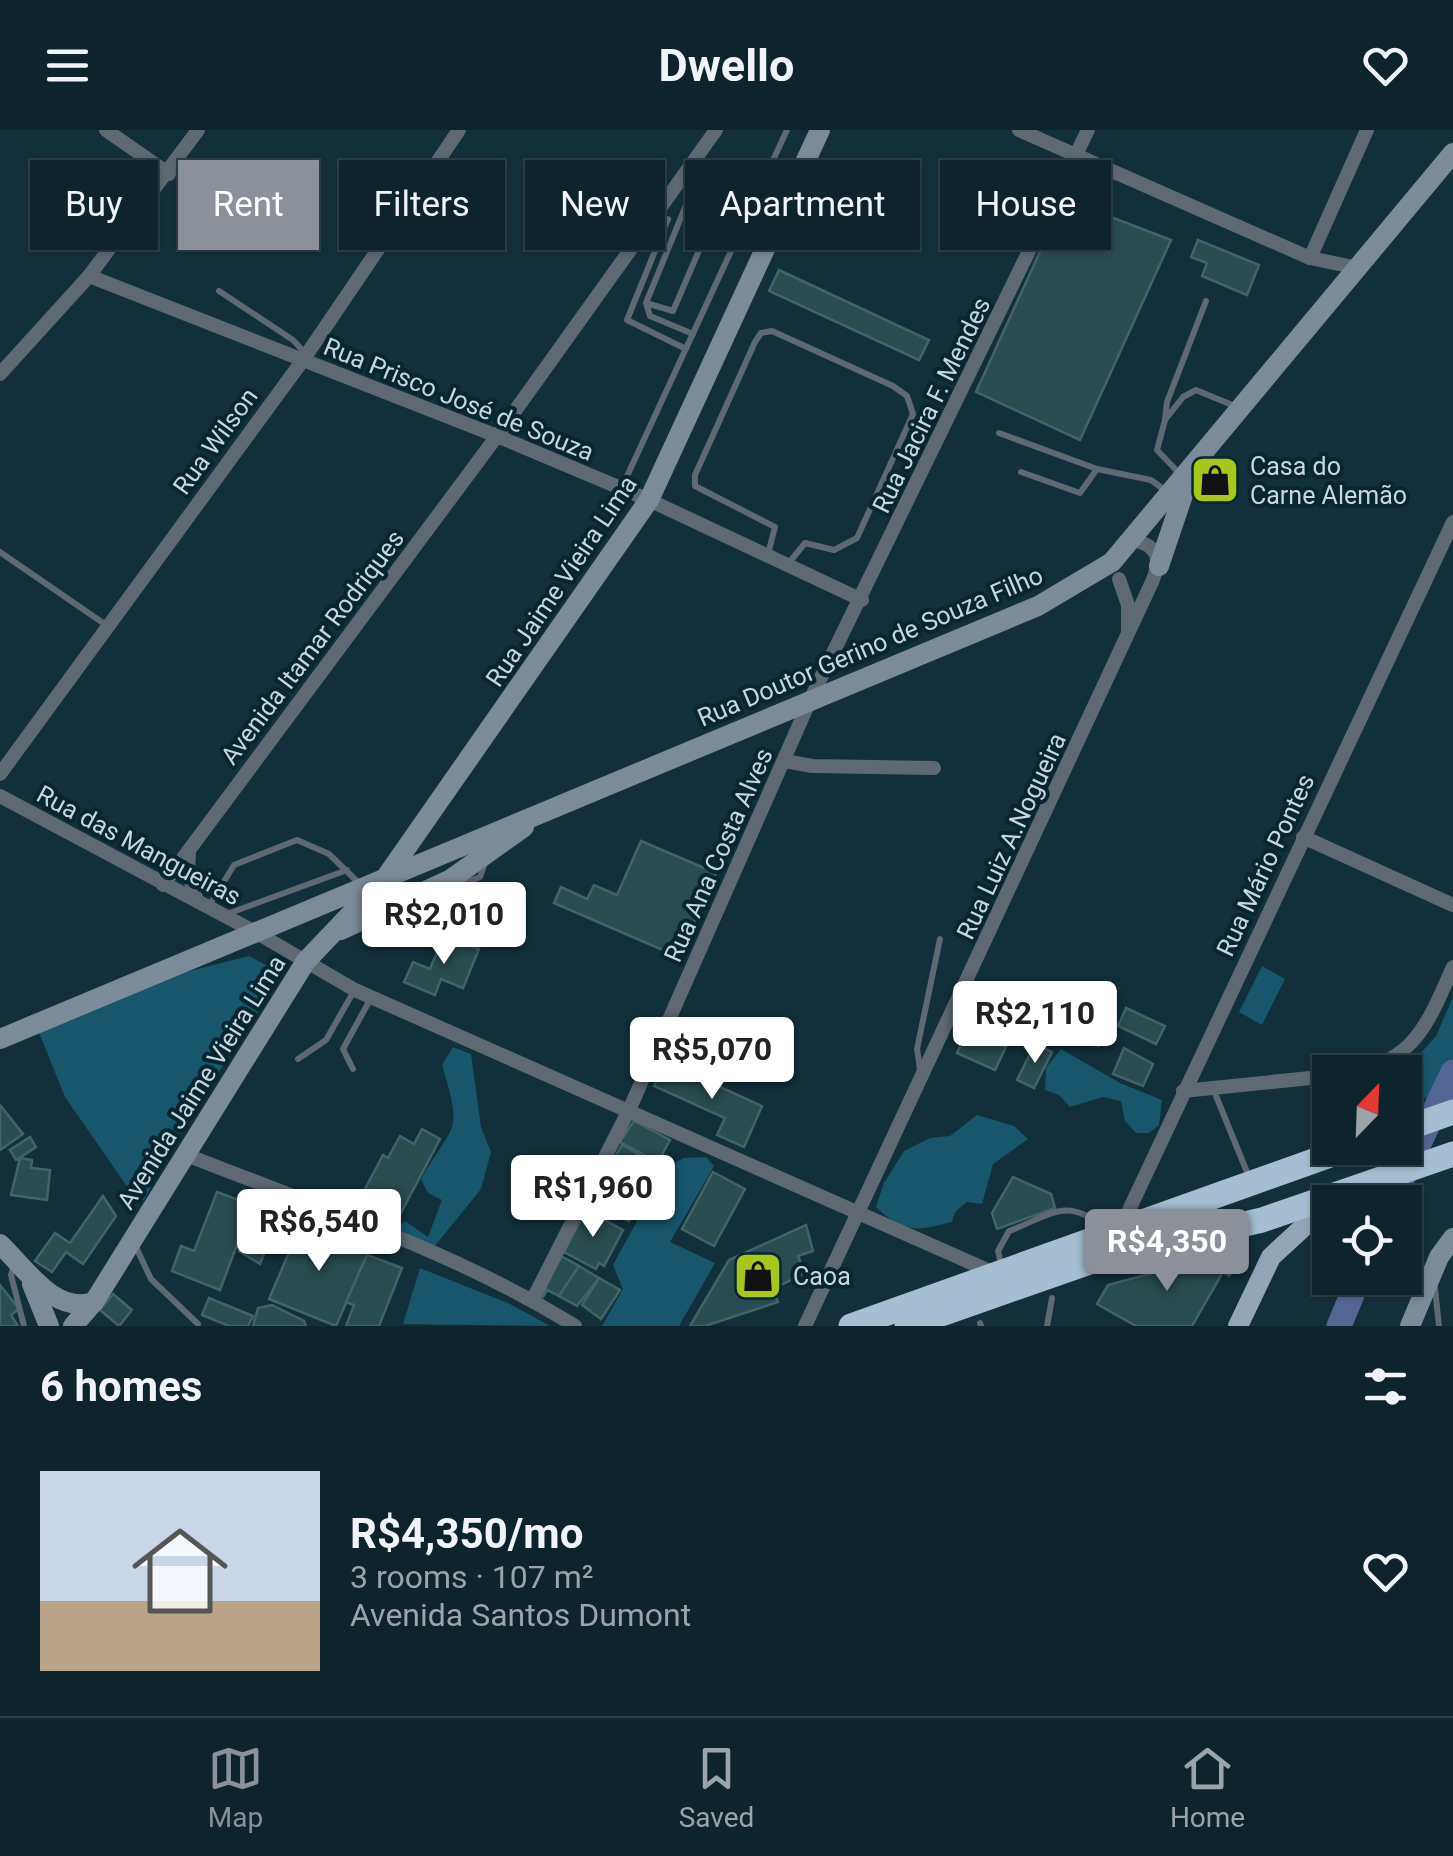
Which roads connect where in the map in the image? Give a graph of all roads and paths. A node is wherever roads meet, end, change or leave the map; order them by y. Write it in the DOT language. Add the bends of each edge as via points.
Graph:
graph roads {
  1 [pos="106,130"];
  2 [pos="198,130"];
  3 [pos="460,130"];
  4 [pos="716,130"];
  5 [pos="787,130"];
  6 [pos="820,130"];
  7 [pos="1019,130"];
  8 [pos="1088,130"];
  9 [pos="1366,130"];
  10 [pos="1453,152"];
  11 [pos="1076,156"];
  12 [pos="169,174"];
  13 [pos="668,219"];
  14 [pos="1310,258"];
  15 [pos="1358,268"];
  16 [pos="89,276"];
  17 [pos="219,291"];
  18 [pos="1206,300"];
  19 [pos="646,303"];
  20 [pos="694,334"];
  21 [pos="686,349"];
  22 [pos="305,357"];
  23 [pos="0,374"];
  24 [pos="1242,409"];
  25 [pos="1165,420"];
  26 [pos="999,434"];
  27 [pos="496,436"];
  28 [pos="1097,469"];
  29 [pos="1021,472"];
  30 [pos="1182,482"];
  31 [pos="621,488"];
  32 [pos="649,500"];
  33 [pos="1453,522"];
  34 [pos="1132,540"];
  35 [pos="0,552"];
  36 [pos="768,556"];
  37 [pos="788,565"];
  38 [pos="1116,570"];
  39 [pos="1156,574"];
  40 [pos="862,600"];
  41 [pos="108,626"];
  42 [pos="1128,637"];
  43 [pos="811,698"];
  44 [pos="784,761"];
  45 [pos="934,768"];
  46 [pos="0,774"];
  47 [pos="0,796"];
  48 [pos="541,814"];
  49 [pos="1303,838"];
  50 [pos="189,849"];
  51 [pos="348,870"];
  52 [pos="386,877"];
  53 [pos="163,884"];
  54 [pos="363,886"];
  55 [pos="203,905"];
  56 [pos="1453,905"];
  57 [pos="224,916"];
  58 [pos="257,932"];
  59 [pos="333,933"];
  60 [pos="940,939"];
  61 [pos="306,961"];
  62 [pos="1453,967"];
  63 [pos="355,990"];
  64 [pos="371,997"];
  65 [pos="0,1039"];
  66 [pos="1401,1055"];
  67 [pos="298,1060"];
  68 [pos="353,1068"];
  69 [pos="1312,1078"];
  70 [pos="922,1080"];
  71 [pos="1213,1088"];
  72 [pos="1183,1091"];
  73 [pos="630,1108"];
  74 [pos="1453,1112"];
  75 [pos="1422,1122"];
  76 [pos="184,1154"];
  77 [pos="1453,1154"];
  78 [pos="1312,1161"];
  79 [pos="1251,1182"];
  80 [pos="1370,1185"];
  81 [pos="1312,1204"];
  82 [pos="860,1213"];
  83 [pos="1312,1220"];
  84 [pos="1116,1230"];
  85 [pos="1453,1238"];
  86 [pos="132,1239"];
  87 [pos="0,1244"];
  88 [pos="1440,1257"];
  89 [pos="19,1262"];
  90 [pos="1012,1281"];
  91 [pos="1052,1298"];
  92 [pos="533,1300"];
  93 [pos="94,1302"];
  94 [pos="198,1324"];
  95 [pos="24,1326"];
  96 [pos="49,1326"];
  97 [pos="73,1326"];
  98 [pos="575,1326"];
  99 [pos="805,1326"];
  100 [pos="851,1326"];
  101 [pos="907,1326"];
  102 [pos="1047,1326"];
  103 [pos="1238,1326"];
  104 [pos="1410,1326"];
  105 [pos="1439,1326"];
  1 -- 12 [label="street"];
  2 -- 12 [label="street"];
  3 -- 22 [label="street, Rua Wilson"];
  4 -- 27 [label="street, Avenida Itamar Rodriques"];
  5 -- 20 [label="lane"];
  6 -- 32 [label="main road, Rua Jaime Vieira Lima"];
  7 -- 11 [label="street"];
  8 -- 11 [label="street, Rua Jacira F. Mendes"];
  9 -- 14 [label="street"];
  10 -- 15 [label="main road, Rua Doutor Gerino de Souza Filho"];
  11 -- 14 [label="street"];
  11 -- 40 [label="street, Rua Jacira F. Mendes"];
  12 -- 16 [label="street"];
  13 -- 21 [label="lane" via="627,320"];
  14 -- 15 [label="street"];
  15 -- 24 [label="main road, Rua Doutor Gerino de Souza Filho"];
  16 -- 22 [label="street, Rua Prisco José de Souza"];
  16 -- 23 [label="street"];
  17 -- 22 [label="lane" via="293,340"];
  18 -- 25 [label="lane"];
  19 -- 19 [label="lane" via="673,311 719,204 690,194"];
  19 -- 20 [label="lane" via="650,316"];
  20 -- 21 [label="lane"];
  21 -- 31 [label="lane"];
  22 -- 27 [label="street, Rua Prisco José de Souza"];
  22 -- 41 [label="street, Rua Wilson"];
  24 -- 25 [label="lane" via="1196,390"];
  24 -- 30 [label="main road, Rua Doutor Gerino de Souza Filho"];
  25 -- 30 [label="lane" via="1157,450"];
  26 -- 28 [label="lane"];
  27 -- 31 [label="street, Rua Prisco José de Souza"];
  27 -- 50 [label="street, Avenida Itamar Rodriques"];
  28 -- 29 [label="lane" via="1080,493"];
  28 -- 30 [label="lane"];
  30 -- 34 [label="main road, Rua Doutor Gerino de Souza Filho"];
  30 -- 39 [label="main road"];
  31 -- 32 [label="street, Rua Prisco José de Souza"];
  32 -- 36 [label="street, Rua Prisco José de Souza"];
  32 -- 52 [label="main road, Rua Jaime Vieira Lima"];
  33 -- 49 [label="street, Rua Mário Pontes"];
  34 -- 38 [label="main road, Rua Doutor Gerino de Souza Filho"];
  34 -- 39 [label="street" via="1157,552"];
  35 -- 41 [label="lane"];
  36 -- 37 [label="street, Rua Prisco José de Souza"];
  36 -- 37 [label="lane" via="774,527 707,496 694,475 755,342 772,331 893,386 908,396 913,414 858,538 834,550 805,543"];
  37 -- 40 [label="street, Rua Prisco José de Souza"];
  38 -- 39 [label="street"];
  38 -- 42 [label="street" via="1128,605"];
  38 -- 43 [label="main road, Rua Doutor Gerino de Souza Filho"];
  39 -- 42 [label="street, Rua Luiz A.Nogueira"];
  40 -- 43 [label="street, Rua Jacira F. Mendes"];
  41 -- 46 [label="street, Rua Wilson"];
  42 -- 70 [label="street, Rua Luiz A.Nogueira"];
  43 -- 44 [label="street, Rua Ana Costa Alves"];
  43 -- 48 [label="main road, Rua Doutor Gerino de Souza Filho"];
  44 -- 45 [label="street"];
  44 -- 73 [label="street, Rua Ana Costa Alves"];
  47 -- 53 [label="street, Rua das Mangueiras"];
  48 -- 52 [label="main road, Rua Doutor Gerino de Souza Filho"];
  48 -- 59 [label="main road, Rua Doutor Gerino de Souza Filho" via="438,886"];
  49 -- 56 [label="street"];
  49 -- 72 [label="street, Rua Mário Pontes"];
  50 -- 53 [label="street, Avenida Itamar Rodriques"];
  50 -- 55 [label="street" via="188,874"];
  51 -- 54 [label="lane"];
  51 -- 55 [label="lane" via="298,840 234,864"];
  51 -- 57 [label="lane"];
  52 -- 54 [label="main road, Rua Doutor Gerino de Souza Filho"];
  52 -- 59 [label="main road, Avenida Jaime Vieira Lima"];
  53 -- 55 [label="street, Rua das Mangueiras"];
  54 -- 58 [label="main road, Rua Doutor Gerino de Souza Filho"];
  55 -- 57 [label="street, Rua das Mangueiras"];
  57 -- 58 [label="street, Rua das Mangueiras"];
  58 -- 61 [label="street, Rua das Mangueiras"];
  58 -- 65 [label="main road, Rua Doutor Gerino de Souza Filho"];
  59 -- 61 [label="main road, Avenida Jaime Vieira Lima"];
  60 -- 70 [label="lane" via="916,1049"];
  61 -- 63 [label="street, Rua das Mangueiras"];
  61 -- 76 [label="main road, Avenida Jaime Vieira Lima"];
  62 -- 66 [label="street"];
  63 -- 64 [label="street, Rua das Mangueiras"];
  63 -- 67 [label="lane" via="326,1040"];
  64 -- 68 [label="lane" via="343,1048"];
  64 -- 73 [label="street, Rua das Mangueiras"];
  69 -- 71 [label="street"];
  70 -- 82 [label="street, Rua Luiz A.Nogueira"];
  71 -- 72 [label="street"];
  71 -- 79 [label="lane"];
  72 -- 84 [label="street, Rua Mário Pontes"];
  73 -- 82 [label="street, Rua das Mangueiras"];
  73 -- 92 [label="street, Rua Ana Costa Alves"];
  74 -- 75 [label="highway"];
  76 -- 86 [label="main road, Avenida Jaime Vieira Lima"];
  76 -- 92 [label="street"];
  77 -- 80 [label="highway"];
  78 -- 79 [label="highway"];
  79 -- 84 [label="highway"];
  81 -- 90 [label="highway"];
  82 -- 90 [label="street, Rua das Mangueiras"];
  82 -- 99 [label="street, Rua Luiz A.Nogueira"];
  83 -- 103 [label="main road" via="1271,1257"];
  84 -- 90 [label="highway"];
  84 -- 90 [label="lane" via="1070,1208 1009,1231 998,1251"];
  85 -- 88 [label="main road"];
  86 -- 93 [label="main road, Avenida Jaime Vieira Lima"];
  86 -- 94 [label="lane" via="151,1279"];
  87 -- 89 [label="main road"];
  88 -- 104 [label="main road"];
  88 -- 105 [label="lane" via="1434,1291"];
  89 -- 93 [label="main road" via="62,1302"];
  89 -- 95 [label="lane" via="11,1274"];
  89 -- 96 [label="main road"];
  90 -- 100 [label="highway"];
  90 -- 101 [label="highway"];
  91 -- 102 [label="lane"];
  92 -- 98 [label="street"];
  93 -- 97 [label="main road, Avenida Jaime Vieira Lima"];
}
